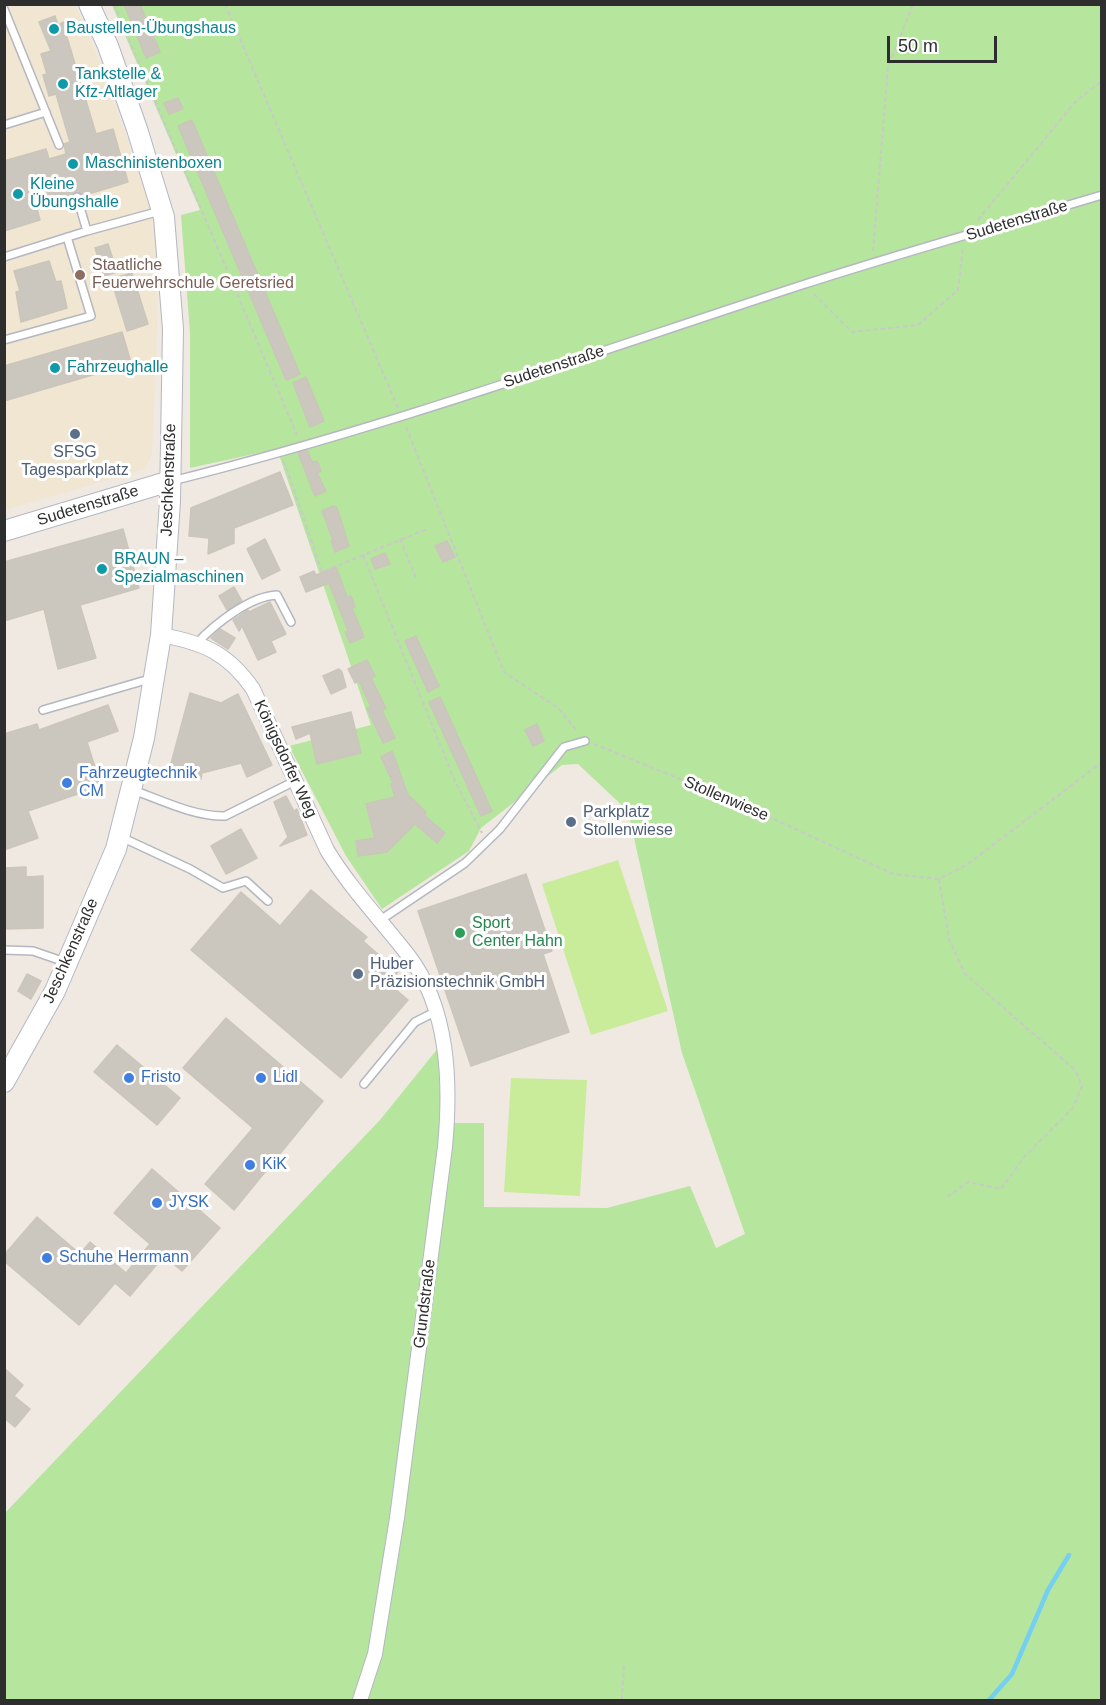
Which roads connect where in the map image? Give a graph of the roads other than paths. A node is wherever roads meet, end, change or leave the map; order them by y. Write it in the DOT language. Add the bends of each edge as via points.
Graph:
graph roads {
  1 [pos="89,4"];
  2 [pos="4,9"];
  3 [pos="13,26"];
  4 [pos="4,29"];
  5 [pos="46,112"];
  6 [pos="4,125"];
  7 [pos="59,145"];
  8 [pos="1101,195"];
  9 [pos="77,197"];
  10 [pos="162,211"];
  11 [pos="87,231"];
  12 [pos="67,237"];
  13 [pos="4,257"];
  14 [pos="4,340"];
  15 [pos="170,481"];
  16 [pos="4,531"];
  17 [pos="291,622"];
  18 [pos="161,635"];
  19 [pos="197,643"];
  20 [pos="154,677"];
  21 [pos="43,710"];
  22 [pos="585,741"];
  23 [pos="295,781"];
  24 [pos="131,789"];
  25 [pos="119,836"];
  26 [pos="268,901"];
  27 [pos="379,921"];
  28 [pos="4,950"];
  29 [pos="67,963"];
  30 [pos="435,1012"];
  31 [pos="4,1082"];
  32 [pos="364,1083"];
  33 [pos="360,1701"];
  1 -- 10 [label="street, Jeschkenstraße" via="108,46"];
  2 -- 3 [label="lane"];
  3 -- 4 [label="lane"];
  3 -- 5 [label="lane"];
  5 -- 6 [label="lane"];
  5 -- 7 [label="lane"];
  8 -- 15 [label="lane, Sudetenstraße" via="872,264 402,417"];
  9 -- 11 [label="lane"];
  10 -- 11 [label="lane"];
  10 -- 15 [label="street, Jeschkenstraße" via="173,329"];
  11 -- 12 [label="lane"];
  12 -- 13 [label="lane"];
  12 -- 14 [label="lane" via="91,316"];
  15 -- 16 [label="street, Sudetenstraße"];
  15 -- 18 [label="street, Jeschkenstraße"];
  17 -- 19 [label="lane" via="277,595 268,596 222,619"];
  18 -- 19 [label="street, Königsdorfer Weg"];
  18 -- 20 [label="street, Jeschkenstraße"];
  19 -- 23 [label="street, Königsdorfer Weg" via="222,656 253,689"];
  20 -- 21 [label="lane"];
  20 -- 24 [label="street, Jeschkenstraße"];
  22 -- 27 [label="lane" via="564,747 500,829 465,863"];
  23 -- 24 [label="lane" via="225,816 188,809"];
  23 -- 27 [label="street, Königsdorfer Weg" via="341,874"];
  24 -- 25 [label="street, Jeschkenstraße"];
  25 -- 26 [label="lane" via="223,888 246,881"];
  25 -- 29 [label="street, Jeschkenstraße"];
  27 -- 30 [label="street, Grundstraße" via="409,956"];
  28 -- 29 [label="lane" via="33,951"];
  29 -- 31 [label="street, Jeschkenstraße"];
  30 -- 32 [label="lane" via="415,1022"];
  30 -- 33 [label="street, Grundstraße" via="445,1043 445,1147 397,1518 375,1654"];
}
